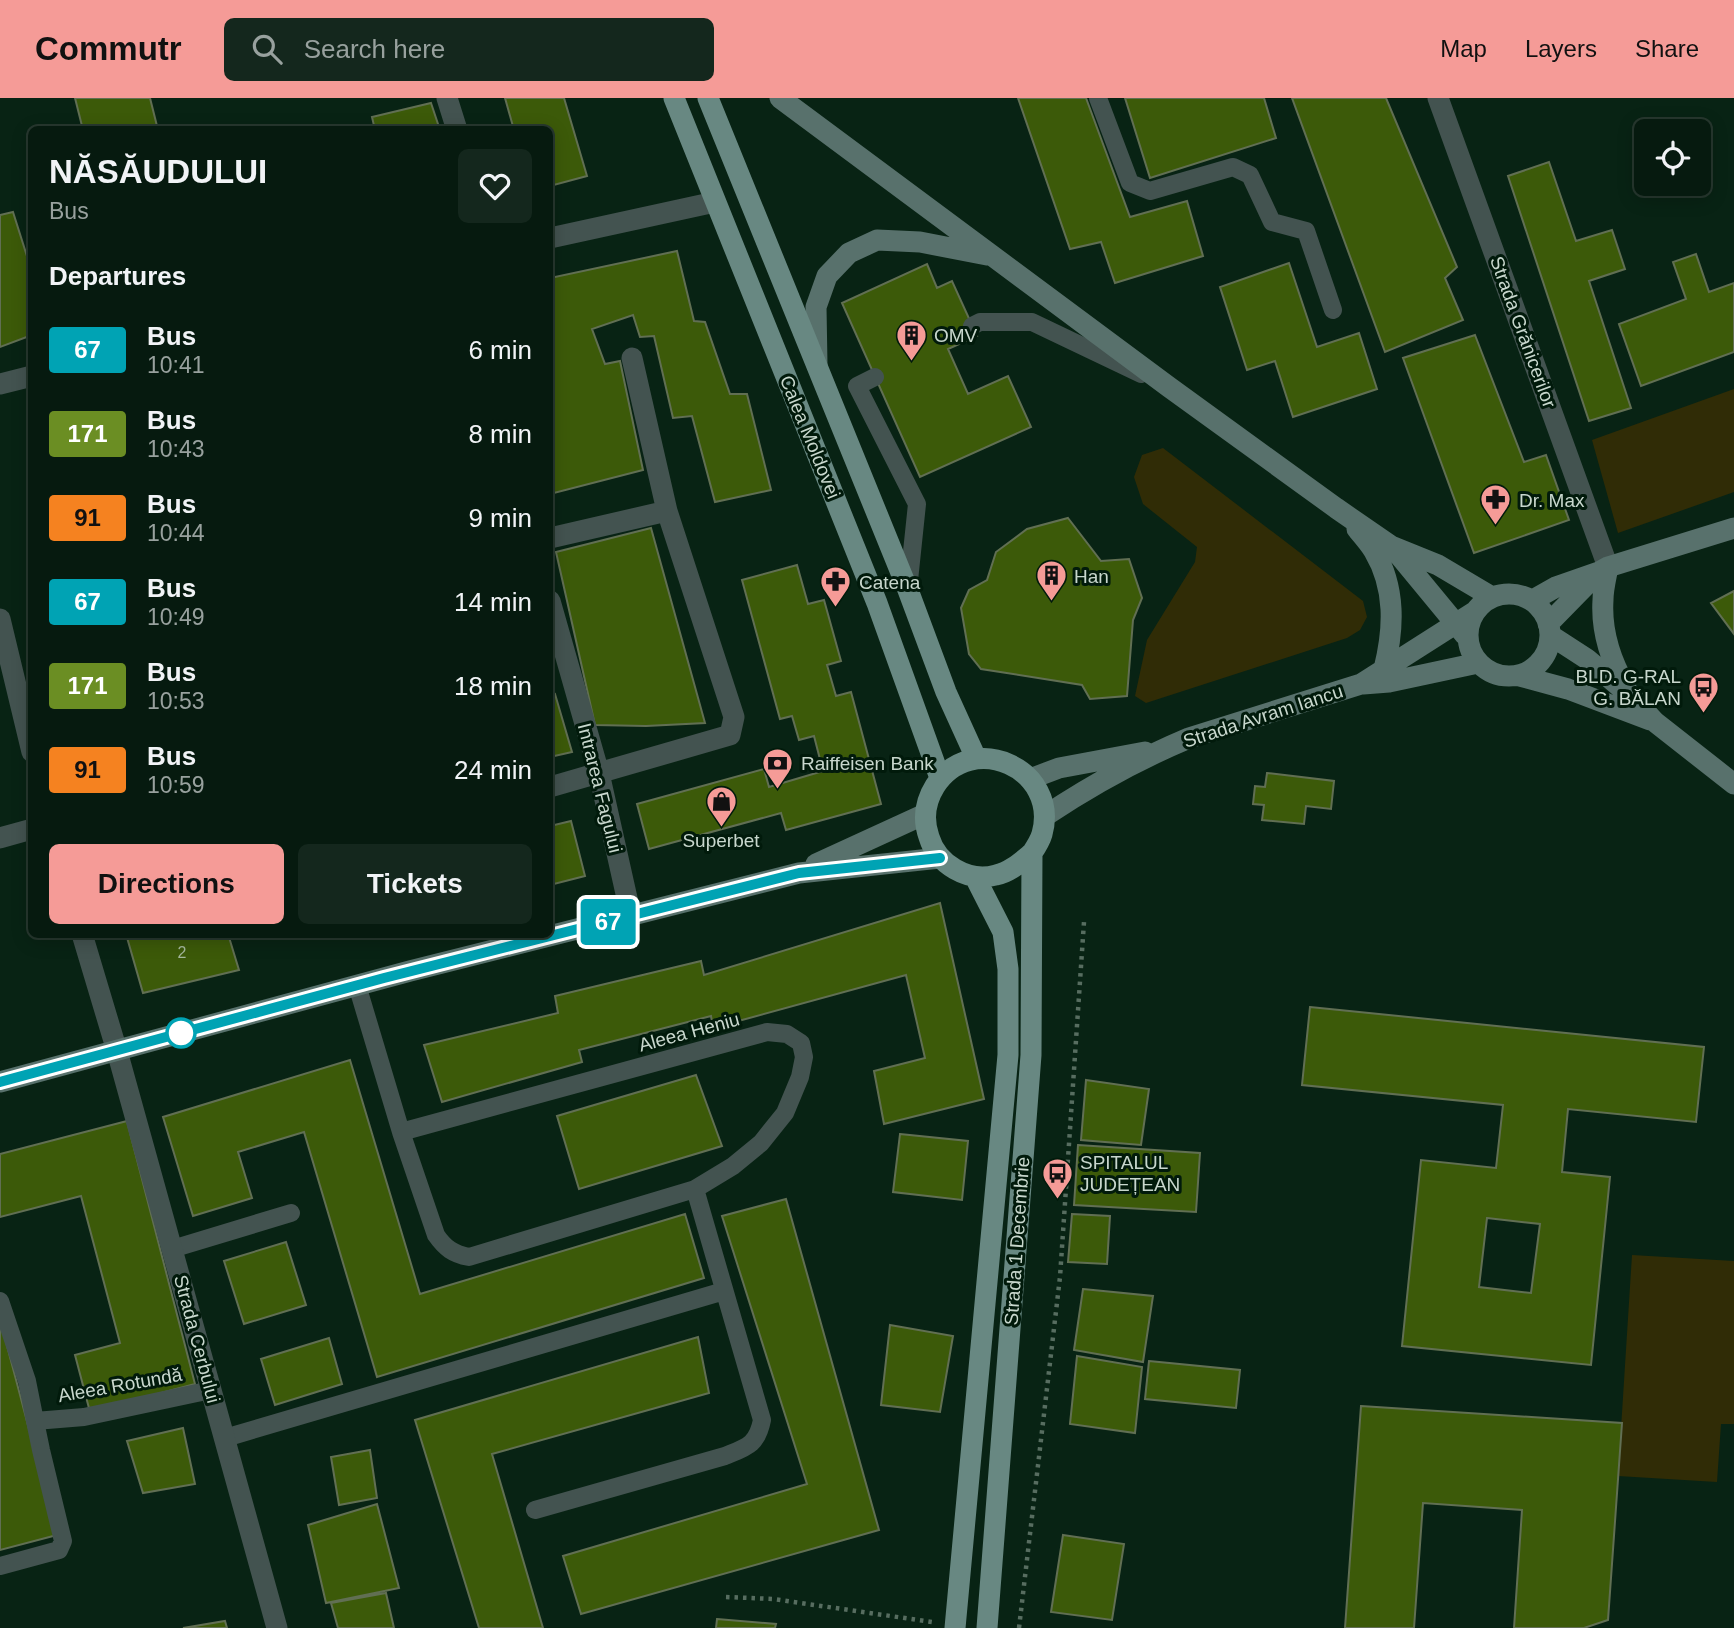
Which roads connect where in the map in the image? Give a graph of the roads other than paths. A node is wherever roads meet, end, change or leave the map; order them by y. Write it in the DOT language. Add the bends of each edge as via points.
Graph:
graph roads {
  1 [pos="447,98"];
  2 [pos="674,98"];
  3 [pos="708,98"];
  4 [pos="780,98"];
  5 [pos="1098,98"];
  6 [pos="1438,98"];
  7 [pos="456,126"];
  8 [pos="715,202"];
  9 [pos="553,237"];
  10 [pos="993,257"];
  11 [pos="1333,310"];
  12 [pos="972,326"];
  13 [pos="632,358"];
  14 [pos="817,367"];
  15 [pos="28,377"];
  16 [pos="875,377"];
  17 [pos="0,384"];
  18 [pos="1169,387"];
  19 [pos="1336,508"];
  20 [pos="667,510"];
  21 [pos="1734,528"];
  22 [pos="553,537"];
  23 [pos="1391,546"];
  24 [pos="1604,569"];
  25 [pos="908,590"];
  26 [pos="1492,597"];
  27 [pos="1533,600"];
  28 [pos="0,620"];
  29 [pos="553,624"];
  30 [pos="1549,629"];
  31 [pos="1463,632"];
  32 [pos="558,663"];
  33 [pos="1478,663"];
  34 [pos="1384,669"];
  35 [pos="1520,676"];
  36 [pos="1361,684"];
  37 [pos="1633,698"];
  38 [pos="1655,722"];
  39 [pos="28,736"];
  40 [pos="1164,749"];
  41 [pos="976,758"];
  42 [pos="599,773"];
  43 [pos="940,778"];
  44 [pos="1030,779"];
  45 [pos="1734,784"];
  46 [pos="553,786"];
  47 [pos="925,814"];
  48 [pos="1045,816"];
  49 [pos="28,830"];
  50 [pos="0,838"];
  51 [pos="1032,853"];
  52 [pos="940,858"];
  53 [pos="799,873"];
  54 [pos="975,877"];
  55 [pos="631,916"];
  56 [pos="553,936"];
  57 [pos="83,938"];
  58 [pos="544,938"];
  59 [pos="357,985"];
  60 [pos="117,1051"];
  61 [pos="0,1082"];
  62 [pos="401,1132"];
  63 [pos="695,1189"];
  64 [pos="291,1213"];
  65 [pos="172,1249"];
  66 [pos="724,1292"];
  67 [pos="0,1301"];
  68 [pos="211,1390"];
  69 [pos="35,1421"];
  70 [pos="225,1438"];
  71 [pos="535,1510"];
  72 [pos="0,1566"];
  73 [pos="948,1626"];
  74 [pos="277,1628"];
  75 [pos="987,1628"];
  1 -- 7 [label="street"];
  2 -- 8 [label="main road, Calea Moldovei"];
  3 -- 14 [label="main road, Calea Moldovei"];
  4 -- 10 [label="main road"];
  5 -- 11 [label="lane" via="1130,183 1150,191 1233,167 1250,175 1272,222 1306,231"];
  6 -- 24 [label="street, Strada Grănicerilor"];
  8 -- 9 [label="street"];
  8 -- 43 [label="main road, Calea Moldovei" via="877,603"];
  10 -- 14 [label="main road" via="920,242 877,240 849,253 827,276 816,307"];
  10 -- 18 [label="main road"];
  12 -- 18 [label="lane" via="1032,322"];
  13 -- 20 [label="street"];
  14 -- 25 [label="main road, Calea Moldovei"];
  15 -- 17 [label="street"];
  16 -- 25 [label="lane" via="857,386 917,504"];
  18 -- 19 [label="main road"];
  19 -- 23 [label="main road"];
  19 -- 34 [label="main road" via="1374,551 1384,573 1392,618"];
  20 -- 22 [label="street"];
  20 -- 42 [label="street" via="734,717 730,735"];
  21 -- 24 [label="main road"];
  23 -- 26 [label="main road" via="1438,565"];
  23 -- 31 [label="main road"];
  24 -- 27 [label="main road"];
  24 -- 30 [label="main road"];
  24 -- 37 [label="main road" via="1605,635 1615,668"];
  25 -- 41 [label="main road, Calea Moldovei"];
  26 -- 27 [label="main road" via="1520,594"];
  26 -- 31 [label="main road" via="1474,612"];
  27 -- 30 [label="main road"];
  28 -- 39 [label="street"];
  29 -- 32 [label="street, Intrarea Fagului"];
  30 -- 35 [label="main road" via="1549,648 1543,660"];
  30 -- 37 [label="main road"];
  31 -- 33 [label="main road"];
  31 -- 34 [label="main road, Strada Avram Iancu"];
  32 -- 42 [label="street, Intrarea Fagului"];
  33 -- 35 [label="main road" via="1505,677"];
  33 -- 36 [label="main road, Strada Avram Iancu"];
  34 -- 36 [label="main road, Strada Avram Iancu"];
  35 -- 38 [label="main road" via="1568,688"];
  36 -- 40 [label="main road, Strada Avram Iancu"];
  37 -- 38 [label="main road"];
  38 -- 45 [label="main road"];
  40 -- 44 [label="main road, Strada Avram Iancu" via="1059,768"];
  40 -- 48 [label="main road, Strada Avram Iancu"];
  41 -- 43 [label="main road"];
  41 -- 44 [label="main road" via="1015,766"];
  42 -- 46 [label="street"];
  42 -- 55 [label="street, Intrarea Fagului"];
  43 -- 47 [label="main road" via="929,794"];
  44 -- 48 [label="main road" via="1041,796"];
  47 -- 52 [label="main road" via="931,845"];
  47 -- 53 [label="main road"];
  48 -- 51 [label="main road" via="1042,836"];
  49 -- 50 [label="street"];
  51 -- 54 [label="main road" via="996,876"];
  51 -- 75 [label="main road, Strada 1 Decembrie" via="1031,1055"];
  52 -- 53 [label="main road"];
  52 -- 54 [label="main road"];
  53 -- 55 [label="main road"];
  54 -- 73 [label="main road, Strada 1 Decembrie" via="1003,932 1008,969 1007,1055"];
  55 -- 56 [label="main road"];
  57 -- 60 [label="street, Strada Cerbului"];
  58 -- 59 [label="main road"];
  59 -- 60 [label="main road"];
  59 -- 62 [label="lane, Aleea Heniu"];
  60 -- 61 [label="main road"];
  60 -- 65 [label="street, Strada Cerbului"];
  62 -- 63 [label="lane, Aleea Heniu" via="436,1235 455,1254 469,1257"];
  62 -- 63 [label="lane, Aleea Heniu" via="768,1032 787,1034 801,1043 800,1077 785,1113 761,1143"];
  63 -- 66 [label="lane"];
  64 -- 65 [label="lane"];
  65 -- 68 [label="street, Strada Cerbului"];
  66 -- 70 [label="lane"];
  66 -- 71 [label="lane" via="762,1420 759,1435 748,1447 725,1455"];
  67 -- 69 [label="lane, Aleea Rotundă" via="27,1381"];
  68 -- 69 [label="lane, Aleea Rotundă" via="85,1417"];
  68 -- 70 [label="street, Strada Cerbului"];
  69 -- 72 [label="lane" via="63,1541 59,1550"];
  70 -- 74 [label="street, Strada Cerbului"];
}
